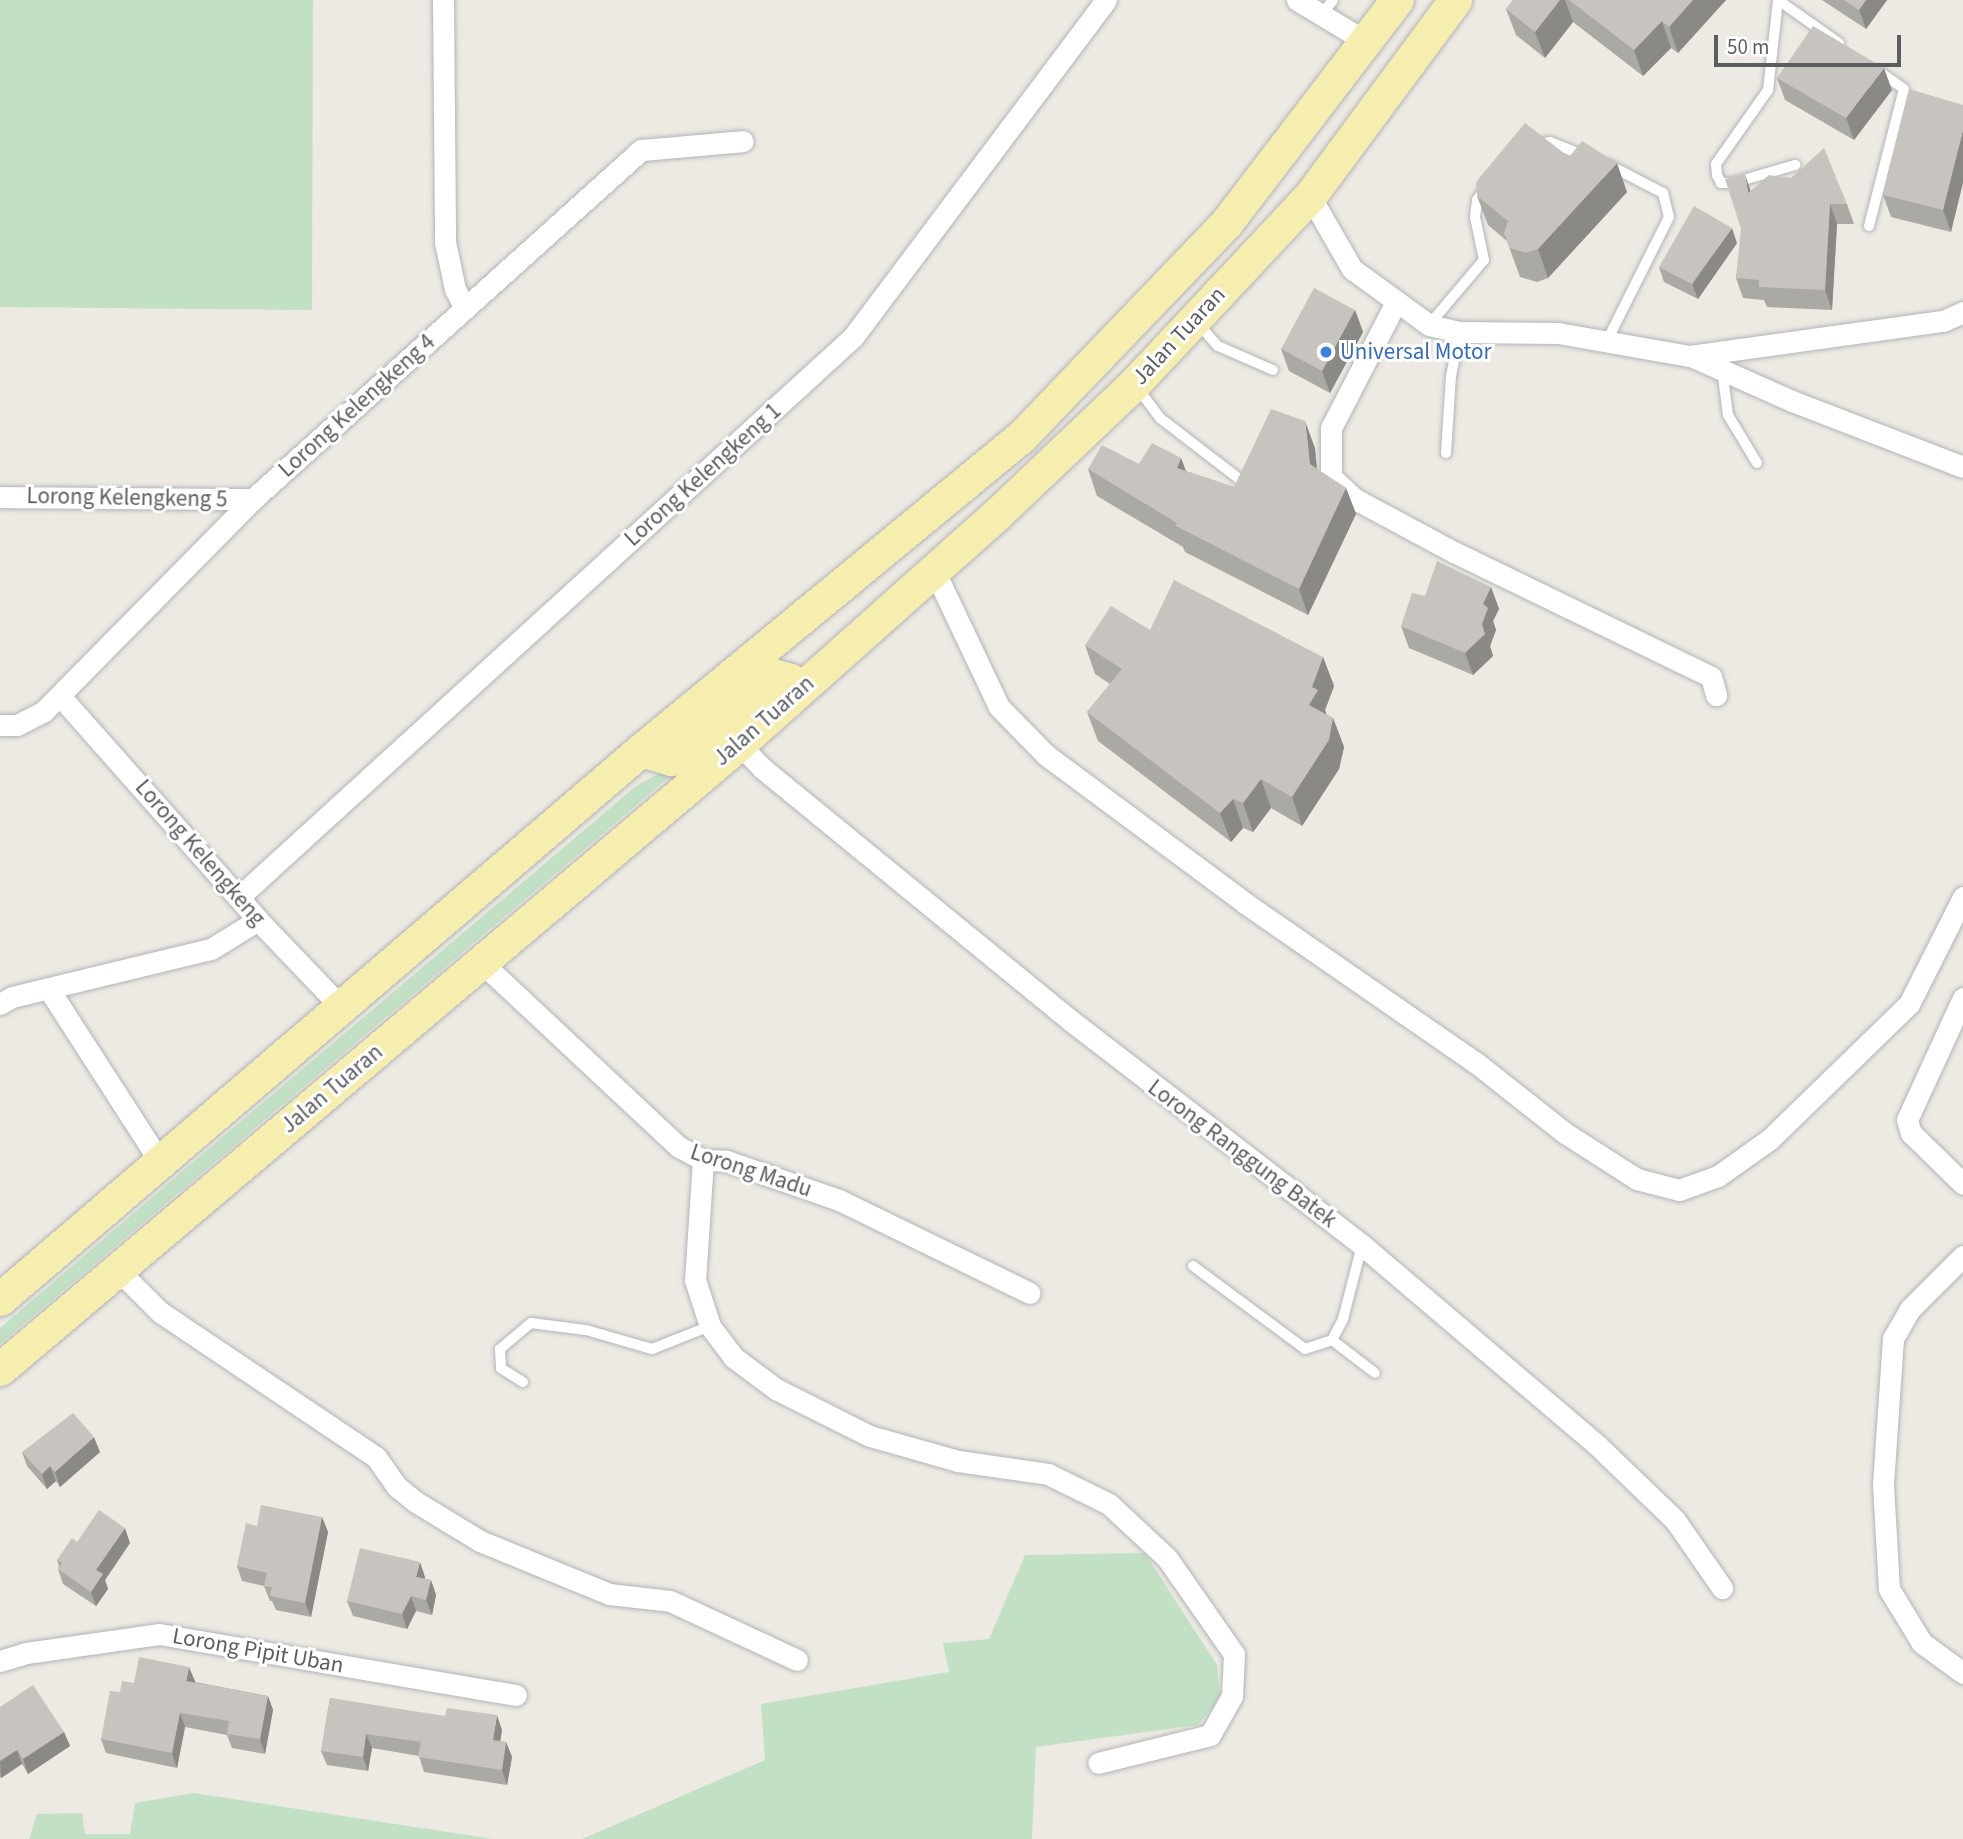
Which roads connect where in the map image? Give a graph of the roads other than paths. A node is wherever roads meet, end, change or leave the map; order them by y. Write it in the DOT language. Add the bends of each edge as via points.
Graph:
graph roads {
  1 [pos="443,0"];
  2 [pos="1106,0"];
  3 [pos="1297,0"];
  4 [pos="1397,0"];
  5 [pos="1455,0"];
  6 [pos="1778,0"];
  7 [pos="1327,7"];
  8 [pos="1367,42"];
  9 [pos="1852,52"];
  10 [pos="1863,60"];
  11 [pos="743,141"];
  12 [pos="1521,150"];
  13 [pos="1795,164"];
  14 [pos="1494,178"];
  15 [pos="1310,196"];
  16 [pos="1869,226"];
  17 [pos="1395,304"];
  18 [pos="465,309"];
  19 [pos="1963,312"];
  20 [pos="1194,319"];
  21 [pos="1429,325"];
  22 [pos="1460,332"];
  23 [pos="1608,339"];
  24 [pos="1690,356"];
  25 [pos="1722,369"];
  26 [pos="1273,370"];
  27 [pos="1134,384"];
  28 [pos="1446,453"];
  29 [pos="1757,463"];
  30 [pos="1963,467"];
  31 [pos="1243,482"];
  32 [pos="0,497"];
  33 [pos="253,499"];
  34 [pos="933,568"];
  35 [pos="1716,695"];
  36 [pos="60,696"];
  37 [pos="787,702"];
  38 [pos="0,725"];
  39 [pos="739,744"];
  40 [pos="641,750"];
  41 [pos="240,896"];
  42 [pos="1963,897"];
  43 [pos="258,920"];
  44 [pos="481,962"];
  45 [pos="48,988"];
  46 [pos="1963,998"];
  47 [pos="0,1004"];
  48 [pos="341,1008"];
  49 [pos="703,1160"];
  50 [pos="160,1163"];
  51 [pos="1963,1184"];
  52 [pos="1362,1245"];
  53 [pos="1963,1256"];
  54 [pos="1193,1266"];
  55 [pos="118,1270"];
  56 [pos="1030,1293"];
  57 [pos="0,1298"];
  58 [pos="710,1326"];
  59 [pos="1332,1340"];
  60 [pos="0,1369"];
  61 [pos="1375,1373"];
  62 [pos="523,1382"];
  63 [pos="1722,1588"];
  64 [pos="797,1660"];
  65 [pos="0,1661"];
  66 [pos="1963,1673"];
  67 [pos="516,1695"];
  68 [pos="1098,1763"];
  1 -- 18 [label="street" via="445,242"];
  2 -- 41 [label="street, Lorong Kelengkeng 1" via="853,337"];
  3 -- 7 [label="street"];
  4 -- 8 [label="main road, Jalan Tuaran"];
  5 -- 15 [label="main road, Jalan Tuaran"];
  6 -- 9 [label="lane"];
  6 -- 13 [label="lane" via="1768,90 1716,164 1717,175 1721,183 1733,183"];
  7 -- 8 [label="street"];
  8 -- 40 [label="main road, Jalan Tuaran" via="1227,222 1058,401"];
  10 -- 16 [label="lane" via="1905,89"];
  11 -- 18 [label="street, Lorong Kelengkeng 4" via="641,150"];
  12 -- 23 [label="lane" via="1550,142 1664,193 1669,216"];
  14 -- 21 [label="lane" via="1477,200 1485,260"];
  15 -- 17 [label="street" via="1352,269"];
  15 -- 20 [label="main road, Jalan Tuaran"];
  17 -- 21 [label="street"];
  17 -- 35 [label="street" via="1331,428 1331,477 1355,499 1443,546 1711,677"];
  18 -- 33 [label="street, Lorong Kelengkeng 4"];
  19 -- 24 [label="street" via="1943,321"];
  20 -- 26 [label="lane" via="1218,346"];
  20 -- 27 [label="main road, Jalan Tuaran"];
  21 -- 22 [label="street"];
  22 -- 23 [label="street"];
  22 -- 28 [label="lane" via="1451,376"];
  23 -- 24 [label="street"];
  24 -- 25 [label="street"];
  25 -- 29 [label="lane" via="1728,415"];
  25 -- 30 [label="street"];
  27 -- 31 [label="lane" via="1160,418"];
  27 -- 34 [label="main road, Jalan Tuaran"];
  32 -- 33 [label="street, Lorong Kelengkeng 5"];
  33 -- 36 [label="street, Lorong Kelengkeng 4"];
  34 -- 37 [label="main road, Jalan Tuaran"];
  34 -- 42 [label="street" via="999,708 1046,755 1245,903 1475,1062 1565,1133 1637,1179 1679,1190 1718,1176 1770,1139 1909,1004"];
  36 -- 38 [label="street, Lorong Kelengkeng 4" via="17,725"];
  36 -- 41 [label="street, Lorong Kelengkeng"];
  37 -- 39 [label="main road, Jalan Tuaran"];
  37 -- 40 [label="main road" via="793,687 790,680 774,675 671,759"];
  39 -- 44 [label="main road, Jalan Tuaran"];
  39 -- 52 [label="street, Lorong Ranggung Batek" via="762,768 1080,1029"];
  40 -- 48 [label="main road, Jalan Tuaran"];
  41 -- 43 [label="street, Lorong Kelengkeng"];
  43 -- 45 [label="street" via="211,949"];
  43 -- 48 [label="street, Lorong Kelengkeng"];
  44 -- 49 [label="street, Lorong Madu" via="679,1147"];
  44 -- 55 [label="main road, Jalan Tuaran"];
  45 -- 47 [label="street"];
  45 -- 50 [label="street"];
  46 -- 51 [label="street" via="1907,1120 1911,1133"];
  48 -- 50 [label="main road, Jalan Tuaran"];
  49 -- 56 [label="street, Lorong Madu" via="727,1161 839,1200"];
  49 -- 58 [label="street" via="695,1280"];
  50 -- 57 [label="main road, Jalan Tuaran"];
  52 -- 59 [label="lane" via="1343,1319"];
  52 -- 63 [label="street, Lorong Ranggung Batek" via="1597,1445 1675,1520"];
  53 -- 66 [label="street" via="1910,1310 1893,1338 1883,1485 1889,1589 1922,1643"];
  54 -- 59 [label="lane" via="1305,1349"];
  55 -- 60 [label="main road, Jalan Tuaran"];
  55 -- 64 [label="street" via="160,1312 376,1457 397,1486 416,1502 480,1541 609,1594 670,1601"];
  58 -- 62 [label="lane" via="652,1349 586,1330 531,1323 500,1349 501,1368"];
  58 -- 68 [label="street" via="733,1357 776,1389 870,1436 958,1461 1048,1474 1109,1504 1167,1558 1234,1654 1232,1696 1210,1735"];
  59 -- 61 [label="lane"];
  65 -- 67 [label="street, Lorong Pipit Uban" via="26,1653 159,1634"];
}
